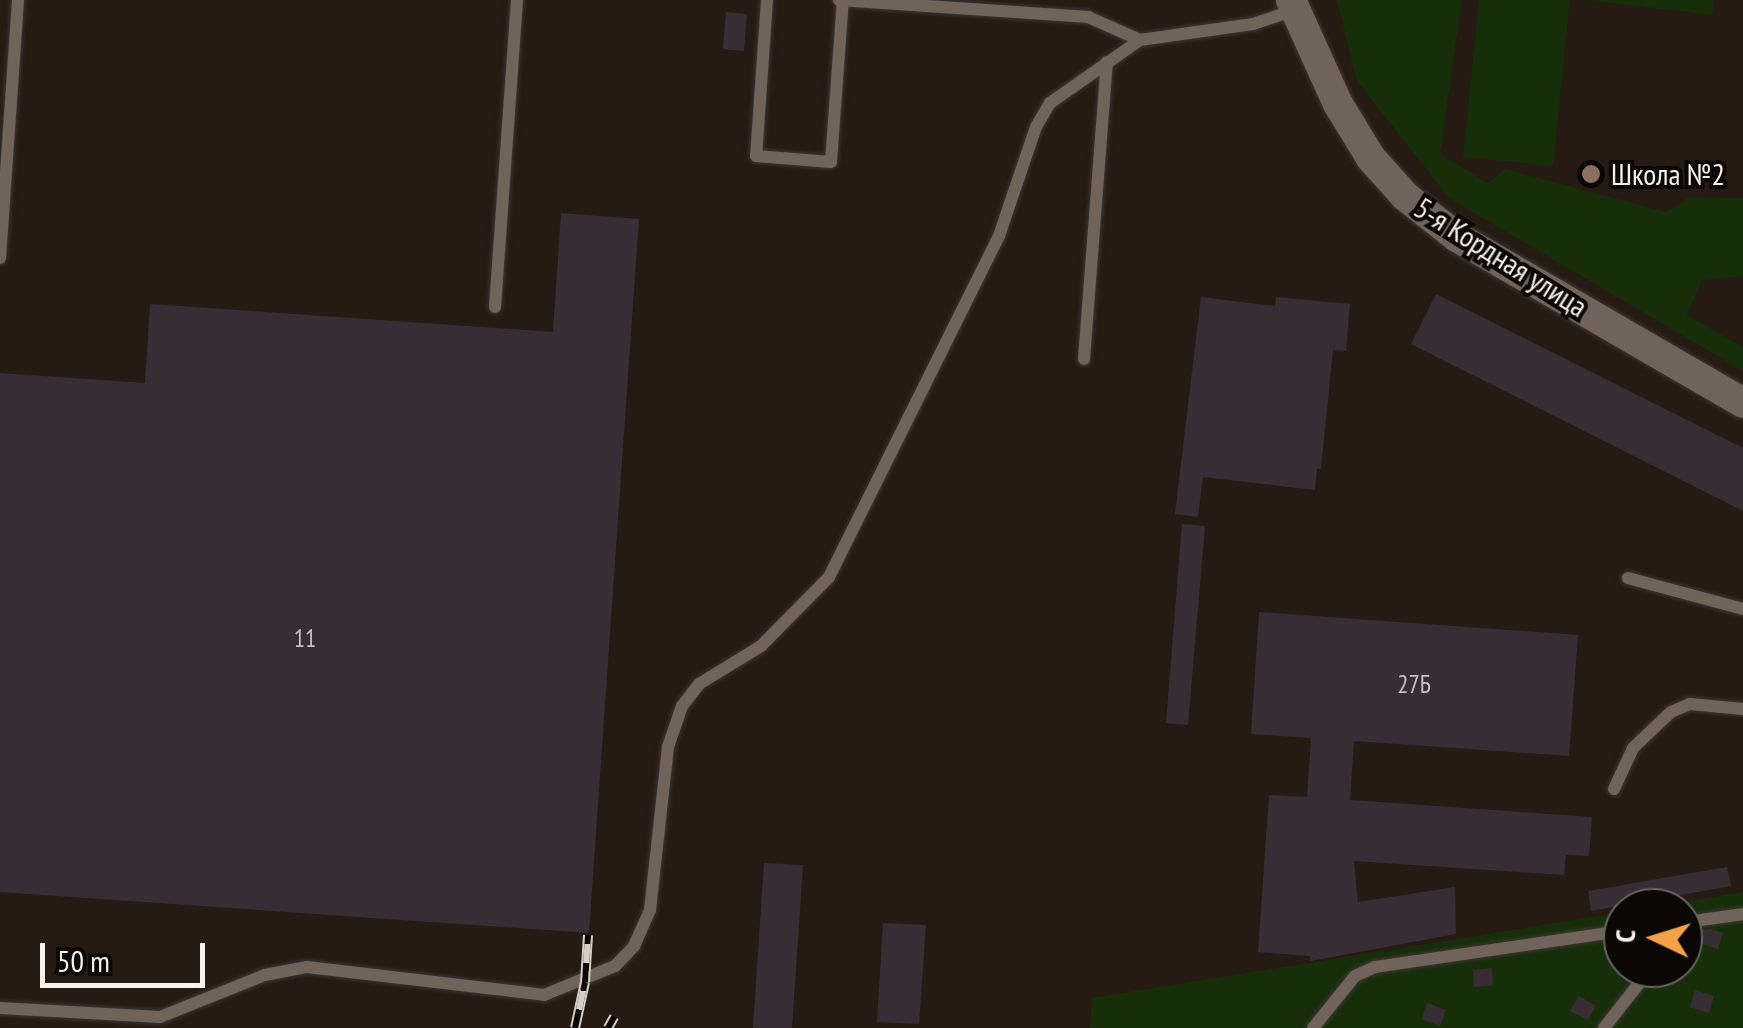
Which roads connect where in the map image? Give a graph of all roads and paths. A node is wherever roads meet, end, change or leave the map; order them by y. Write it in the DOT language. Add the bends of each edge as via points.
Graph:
graph roads {
  1 [pos="18,0"];
  2 [pos="517,0"];
  3 [pos="767,0"];
  4 [pos="841,0"];
  5 [pos="1293,5"];
  6 [pos="1140,40"];
  7 [pos="1107,62"];
  8 [pos="0,258"];
  9 [pos="496,307"];
  10 [pos="1084,359"];
  11 [pos="1743,403"];
  12 [pos="1628,578"];
  13 [pos="1743,609"];
  14 [pos="1743,708"];
  15 [pos="1614,790"];
  16 [pos="1743,914"];
  17 [pos="1703,921"];
  18 [pos="1603,934"];
  19 [pos="1635,988"];
  20 [pos="0,1008"];
  21 [pos="1313,1028"];
  22 [pos="1604,1028"];
  1 -- 8 [label="lane"];
  2 -- 9 [label="lane"];
  3 -- 4 [label="lane" via="756,156 831,162"];
  4 -- 6 [label="lane" via="1088,17"];
  5 -- 6 [label="lane" via="1253,24"];
  5 -- 11 [label="main road, 5-я Кордная улица" via="1338,104 1371,158 1405,196 1458,236"];
  6 -- 7 [label="lane"];
  7 -- 10 [label="lane"];
  7 -- 20 [label="lane" via="1066,88 1036,126 998,236 828,577 761,646 699,684 682,706 668,747 650,910 634,946 615,966 544,995 307,967 265,974 160,1017"];
  12 -- 13 [label="lane"];
  14 -- 15 [label="lane" via="1690,704 1671,712 1633,748"];
  16 -- 17 [label="lane"];
  18 -- 21 [label="lane" via="1374,966 1355,976"];
  19 -- 22 [label="lane"];
}
